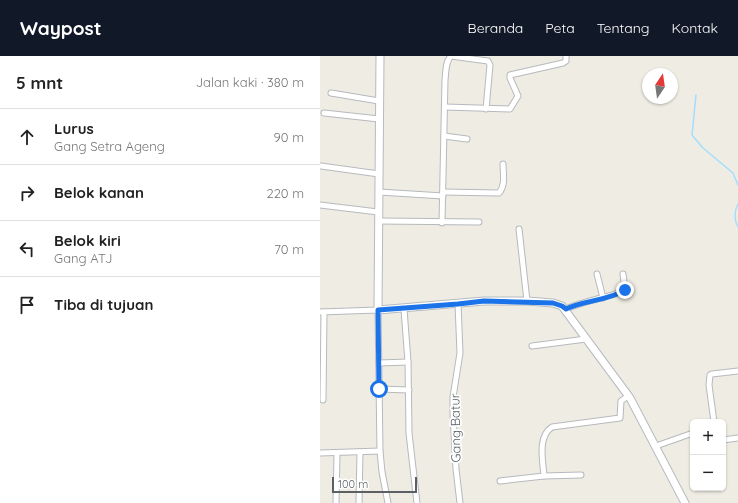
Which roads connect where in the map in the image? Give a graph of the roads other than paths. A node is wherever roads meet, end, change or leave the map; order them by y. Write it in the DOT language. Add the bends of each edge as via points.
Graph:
graph roads {
  1 [pos="380,56"];
  2 [pos="566,56"];
  3 [pos="331,93"];
  4 [pos="379,101"];
  5 [pos="445,107"];
  6 [pos="486,109"];
  7 [pos="324,113"];
  8 [pos="379,119"];
  9 [pos="444,136"];
  10 [pos="467,139"];
  11 [pos="502,164"];
  12 [pos="321,166"];
  13 [pos="379,174"];
  14 [pos="379,192"];
  15 [pos="443,194"];
  16 [pos="320,205"];
  17 [pos="378,212"];
  18 [pos="379,221"];
  19 [pos="479,222"];
  20 [pos="442,223"];
  21 [pos="519,229"];
  22 [pos="597,274"];
  23 [pos="623,274"];
  24 [pos="603,298"];
  25 [pos="527,301"];
  26 [pos="458,304"];
  27 [pos="404,309"];
  28 [pos="566,309"];
  29 [pos="378,310"];
  30 [pos="322,312"];
  31 [pos="583,340"];
  32 [pos="532,346"];
  33 [pos="408,362"];
  34 [pos="379,363"];
  35 [pos="738,371"];
  36 [pos="379,389"];
  37 [pos="409,390"];
  38 [pos="628,396"];
  39 [pos="323,400"];
  40 [pos="714,419"];
  41 [pos="690,434"];
  42 [pos="738,438"];
  43 [pos="726,440"];
  44 [pos="656,446"];
  45 [pos="360,452"];
  46 [pos="380,452"];
  47 [pos="320,453"];
  48 [pos="337,453"];
  49 [pos="581,475"];
  50 [pos="544,476"];
  51 [pos="500,482"];
  52 [pos="336,503"];
  53 [pos="359,503"];
  54 [pos="388,503"];
  55 [pos="417,503"];
  56 [pos="460,503"];
  57 [pos="685,503"];
  1 -- 4 [label="street"];
  2 -- 6 [label="street" via="566,62 563,63 511,74 510,78 518,96 512,108"];
  3 -- 4 [label="street"];
  4 -- 8 [label="street"];
  5 -- 6 [label="street"];
  5 -- 6 [label="street" via="447,63 451,56 488,61 490,65"];
  5 -- 9 [label="street"];
  7 -- 8 [label="street"];
  8 -- 13 [label="street"];
  9 -- 10 [label="street"];
  9 -- 15 [label="street"];
  11 -- 15 [label="street" via="503,186 499,193"];
  12 -- 13 [label="street"];
  13 -- 14 [label="street"];
  14 -- 15 [label="street"];
  14 -- 17 [label="street"];
  15 -- 20 [label="street"];
  16 -- 17 [label="street"];
  17 -- 18 [label="street"];
  18 -- 20 [label="street"];
  18 -- 29 [label="street"];
  19 -- 20 [label="street"];
  21 -- 25 [label="street"];
  22 -- 24 [label="street"];
  23 -- 24 [label="street" via="625,291"];
  24 -- 28 [label="street"];
  25 -- 26 [label="street"];
  25 -- 28 [label="street" via="553,303"];
  26 -- 27 [label="street"];
  26 -- 56 [label="street, Gang Batur" via="460,353 453,414"];
  27 -- 29 [label="street"];
  27 -- 33 [label="street"];
  28 -- 31 [label="street"];
  29 -- 30 [label="street"];
  29 -- 34 [label="street"];
  30 -- 39 [label="street"];
  31 -- 32 [label="street"];
  31 -- 38 [label="street"];
  33 -- 34 [label="street"];
  33 -- 37 [label="street"];
  34 -- 36 [label="street"];
  35 -- 40 [label="street" via="710,375"];
  36 -- 37 [label="street"];
  36 -- 46 [label="street"];
  37 -- 55 [label="street" via="409,433"];
  38 -- 44 [label="street"];
  38 -- 50 [label="street" via="621,401 620,418 552,427 547,431 542,445"];
  41 -- 44 [label="street"];
  42 -- 43 [label="street"];
  44 -- 57 [label="street"];
  45 -- 46 [label="street"];
  45 -- 48 [label="street"];
  45 -- 53 [label="street"];
  46 -- 54 [label="street"];
  47 -- 48 [label="street"];
  48 -- 52 [label="street"];
  49 -- 50 [label="street"];
  50 -- 51 [label="street"];
}
